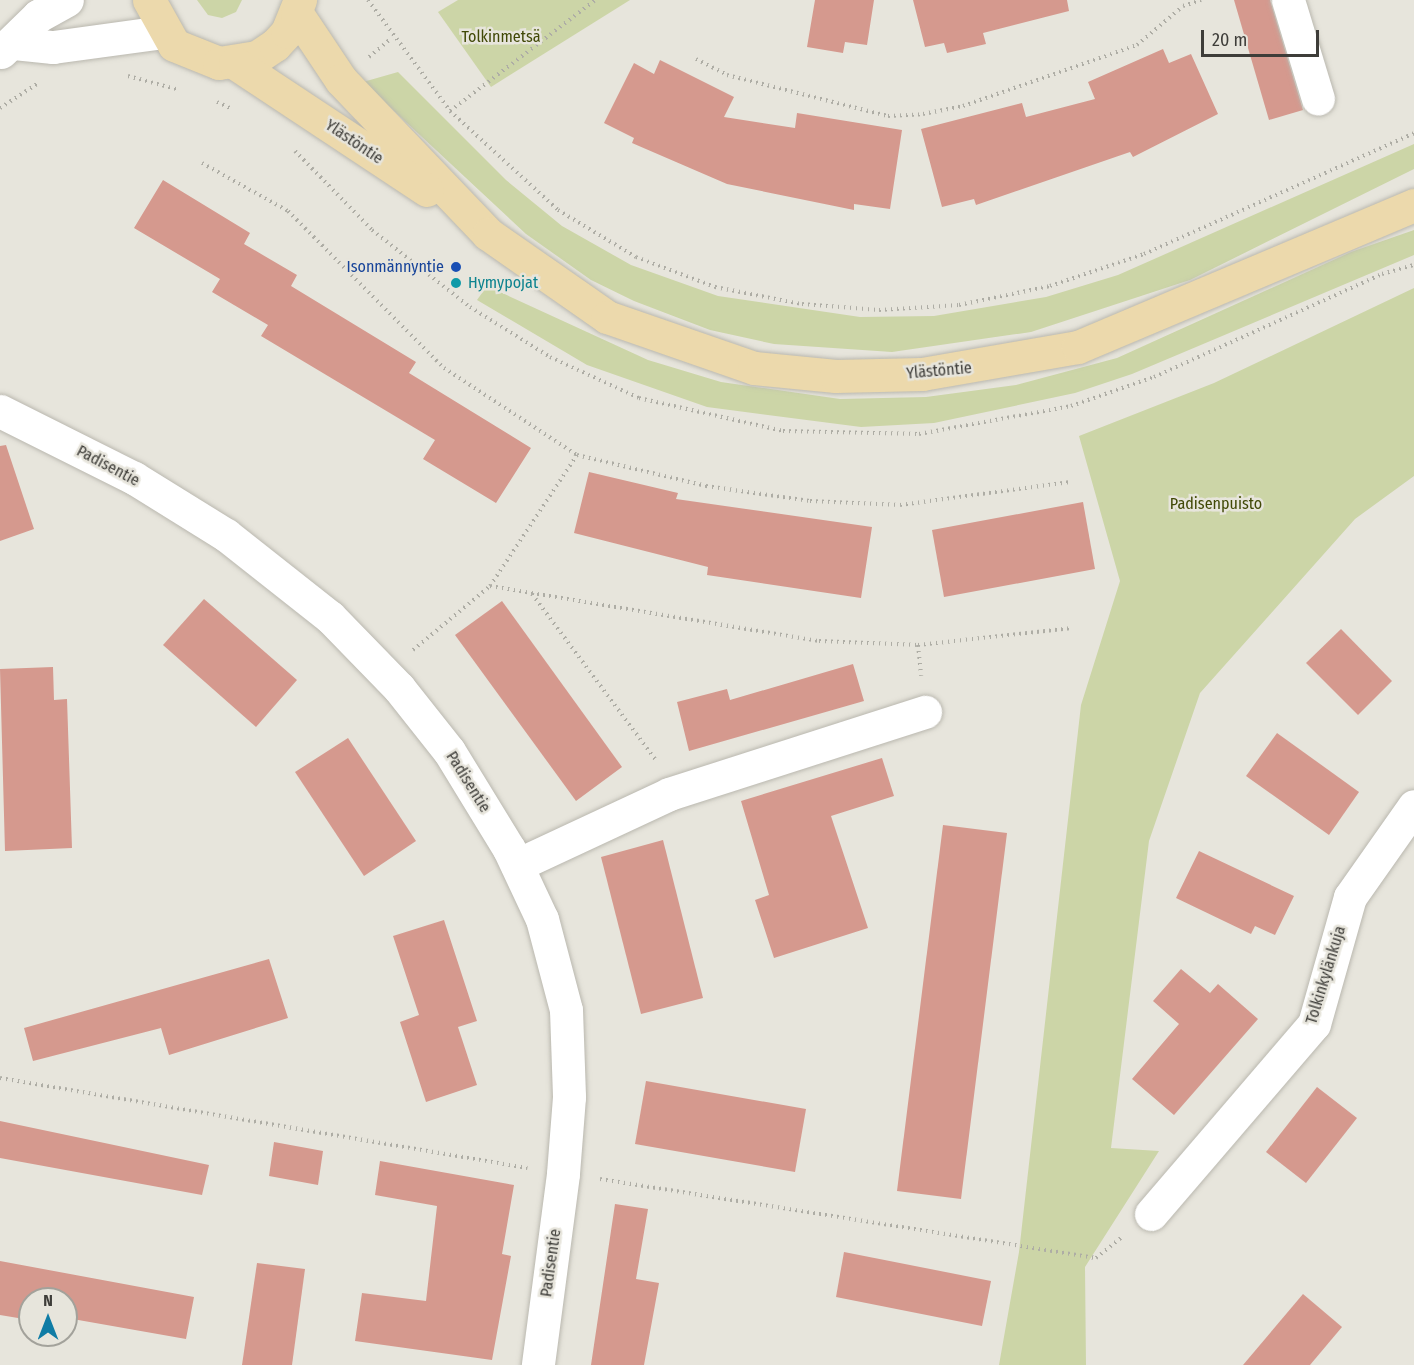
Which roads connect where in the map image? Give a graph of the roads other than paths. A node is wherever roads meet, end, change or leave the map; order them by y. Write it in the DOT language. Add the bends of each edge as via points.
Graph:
graph roads {
  1 [pos="67,0"];
  2 [pos="149,0"];
  3 [pos="1288,0"];
  4 [pos="298,7"];
  5 [pos="162,32"];
  6 [pos="7,48"];
  7 [pos="235,63"];
  8 [pos="1318,99"];
  9 [pos="1414,205"];
  10 [pos="473,221"];
  11 [pos="0,411"];
  12 [pos="925,712"];
  13 [pos="1414,806"];
  14 [pos="517,865"];
  15 [pos="1150,1214"];
  16 [pos="538,1365"];
  1 -- 6 [label="street" via="38,16"];
  2 -- 5 [label="main road"];
  3 -- 8 [label="street"];
  4 -- 7 [label="main road" via="275,45"];
  4 -- 10 [label="main road, Ylästöntie" via="341,80"];
  5 -- 6 [label="street" via="53,48"];
  5 -- 7 [label="main road" via="191,56"];
  7 -- 10 [label="main road, Ylästöntie"];
  9 -- 10 [label="main road, Ylästöntie" via="1078,347 922,374 836,376 754,368 607,316"];
  11 -- 14 [label="street, Padisentie" via="134,478 226,535 330,617 399,688 449,751"];
  12 -- 14 [label="street" via="678,791"];
  13 -- 15 [label="street, Tolkinkylänkuja" via="1350,897 1314,1024"];
  14 -- 16 [label="street, Padisentie" via="542,919 566,1010 569,1097"];
}
